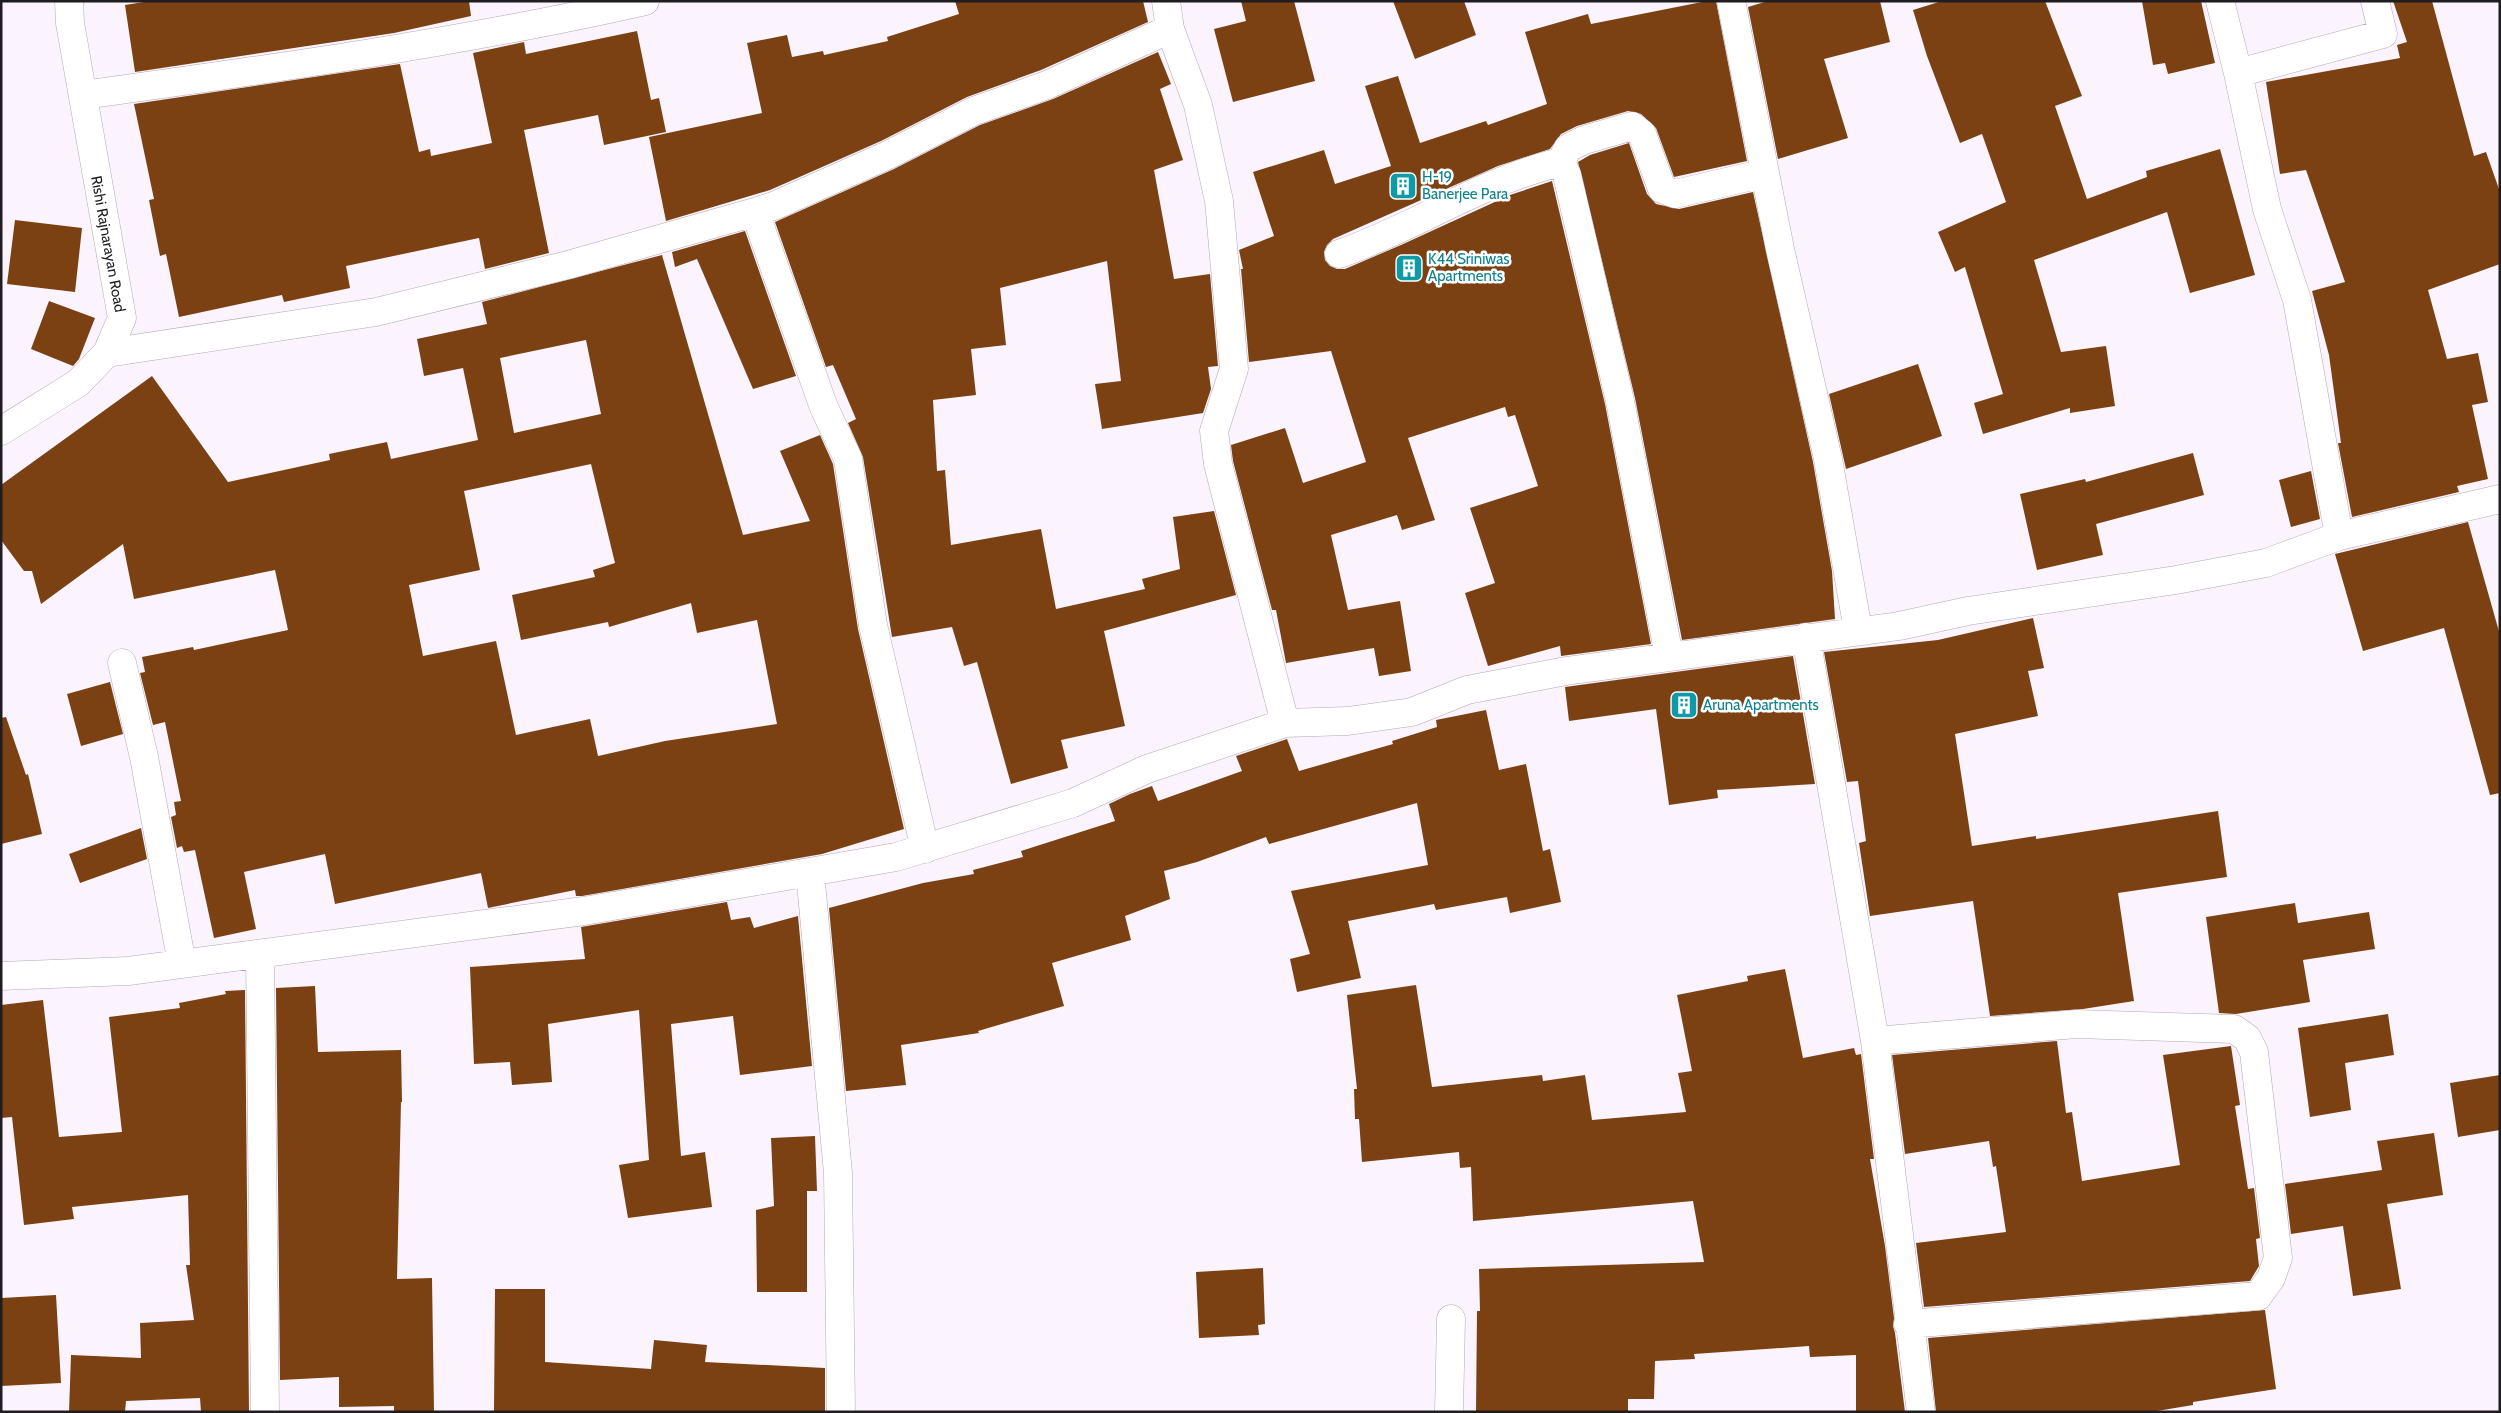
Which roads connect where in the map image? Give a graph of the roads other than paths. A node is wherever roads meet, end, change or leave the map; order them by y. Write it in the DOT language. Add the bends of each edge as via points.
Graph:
graph roads {
  1 [pos="69,1"];
  2 [pos="645,1"];
  3 [pos="1166,1"];
  4 [pos="1731,1"];
  5 [pos="2220,1"];
  6 [pos="2375,1"];
  7 [pos="1170,29"];
  8 [pos="2238,73"];
  9 [pos="82,94"];
  10 [pos="1561,162"];
  11 [pos="1765,173"];
  12 [pos="755,212"];
  13 [pos="1339,254"];
  14 [pos="107,353"];
  15 [pos="1,431"];
  16 [pos="2500,499"];
  17 [pos="2339,536"];
  18 [pos="1858,630"];
  19 [pos="1806,637"];
  20 [pos="1669,656"];
  21 [pos="122,663"];
  22 [pos="1285,723"];
  23 [pos="925,849"];
  24 [pos="810,872"];
  25 [pos="260,954"];
  26 [pos="182,964"];
  27 [pos="1,976"];
  28 [pos="1875,1041"];
  29 [pos="1451,1319"];
  30 [pos="1908,1324"];
  31 [pos="265,1412"];
  32 [pos="842,1412"];
  33 [pos="1449,1412"];
  34 [pos="1921,1412"];
  1 -- 9 [label="street, Rishi Rajnarayan Road"];
  2 -- 9 [label="street" via="544,24 267,70"];
  3 -- 7 [label="street"];
  4 -- 11 [label="street"];
  5 -- 8 [label="street"];
  6 -- 8 [label="street" via="2383,34"];
  7 -- 12 [label="street" via="1047,85 974,111 888,155"];
  7 -- 22 [label="street" via="1198,105 1219,201 1234,369 1214,430 1218,464"];
  8 -- 17 [label="street" via="2267,209 2297,300"];
  9 -- 14 [label="street, Rishi Rajnarayan Road" via="122,318"];
  10 -- 11 [label="street" via="1568,148 1632,126 1642,134 1662,189 1675,194"];
  10 -- 13 [label="street" via="1513,177"];
  10 -- 20 [label="street" via="1567,175 1620,401"];
  11 -- 18 [label="street" via="1828,459"];
  12 -- 14 [label="street" via="568,265 376,312"];
  12 -- 23 [label="street" via="824,405 848,459 873,625"];
  14 -- 15 [label="street, Rishi Rajnarayan Road" via="78,383"];
  16 -- 17 [label="street"];
  17 -- 18 [label="street" via="2266,563 1968,611 1899,626"];
  18 -- 19 [label="street"];
  19 -- 20 [label="street"];
  19 -- 28 [label="street"];
  20 -- 22 [label="street" via="1467,690 1412,712 1348,721"];
  21 -- 26 [label="street" via="144,757"];
  22 -- 23 [label="street" via="1147,769 1073,803"];
  23 -- 24 [label="street"];
  24 -- 25 [label="street" via="584,911"];
  24 -- 32 [label="street" via="838,1173"];
  25 -- 26 [label="street"];
  25 -- 31 [label="street"];
  26 -- 27 [label="street" via="128,971"];
  28 -- 30 [label="street"];
  28 -- 30 [label="street" via="2076,1024 2234,1029 2247,1038 2254,1052 2277,1248 2278,1258 2271,1278 2258,1296"];
  29 -- 33 [label="street"];
  30 -- 34 [label="street"];
}
